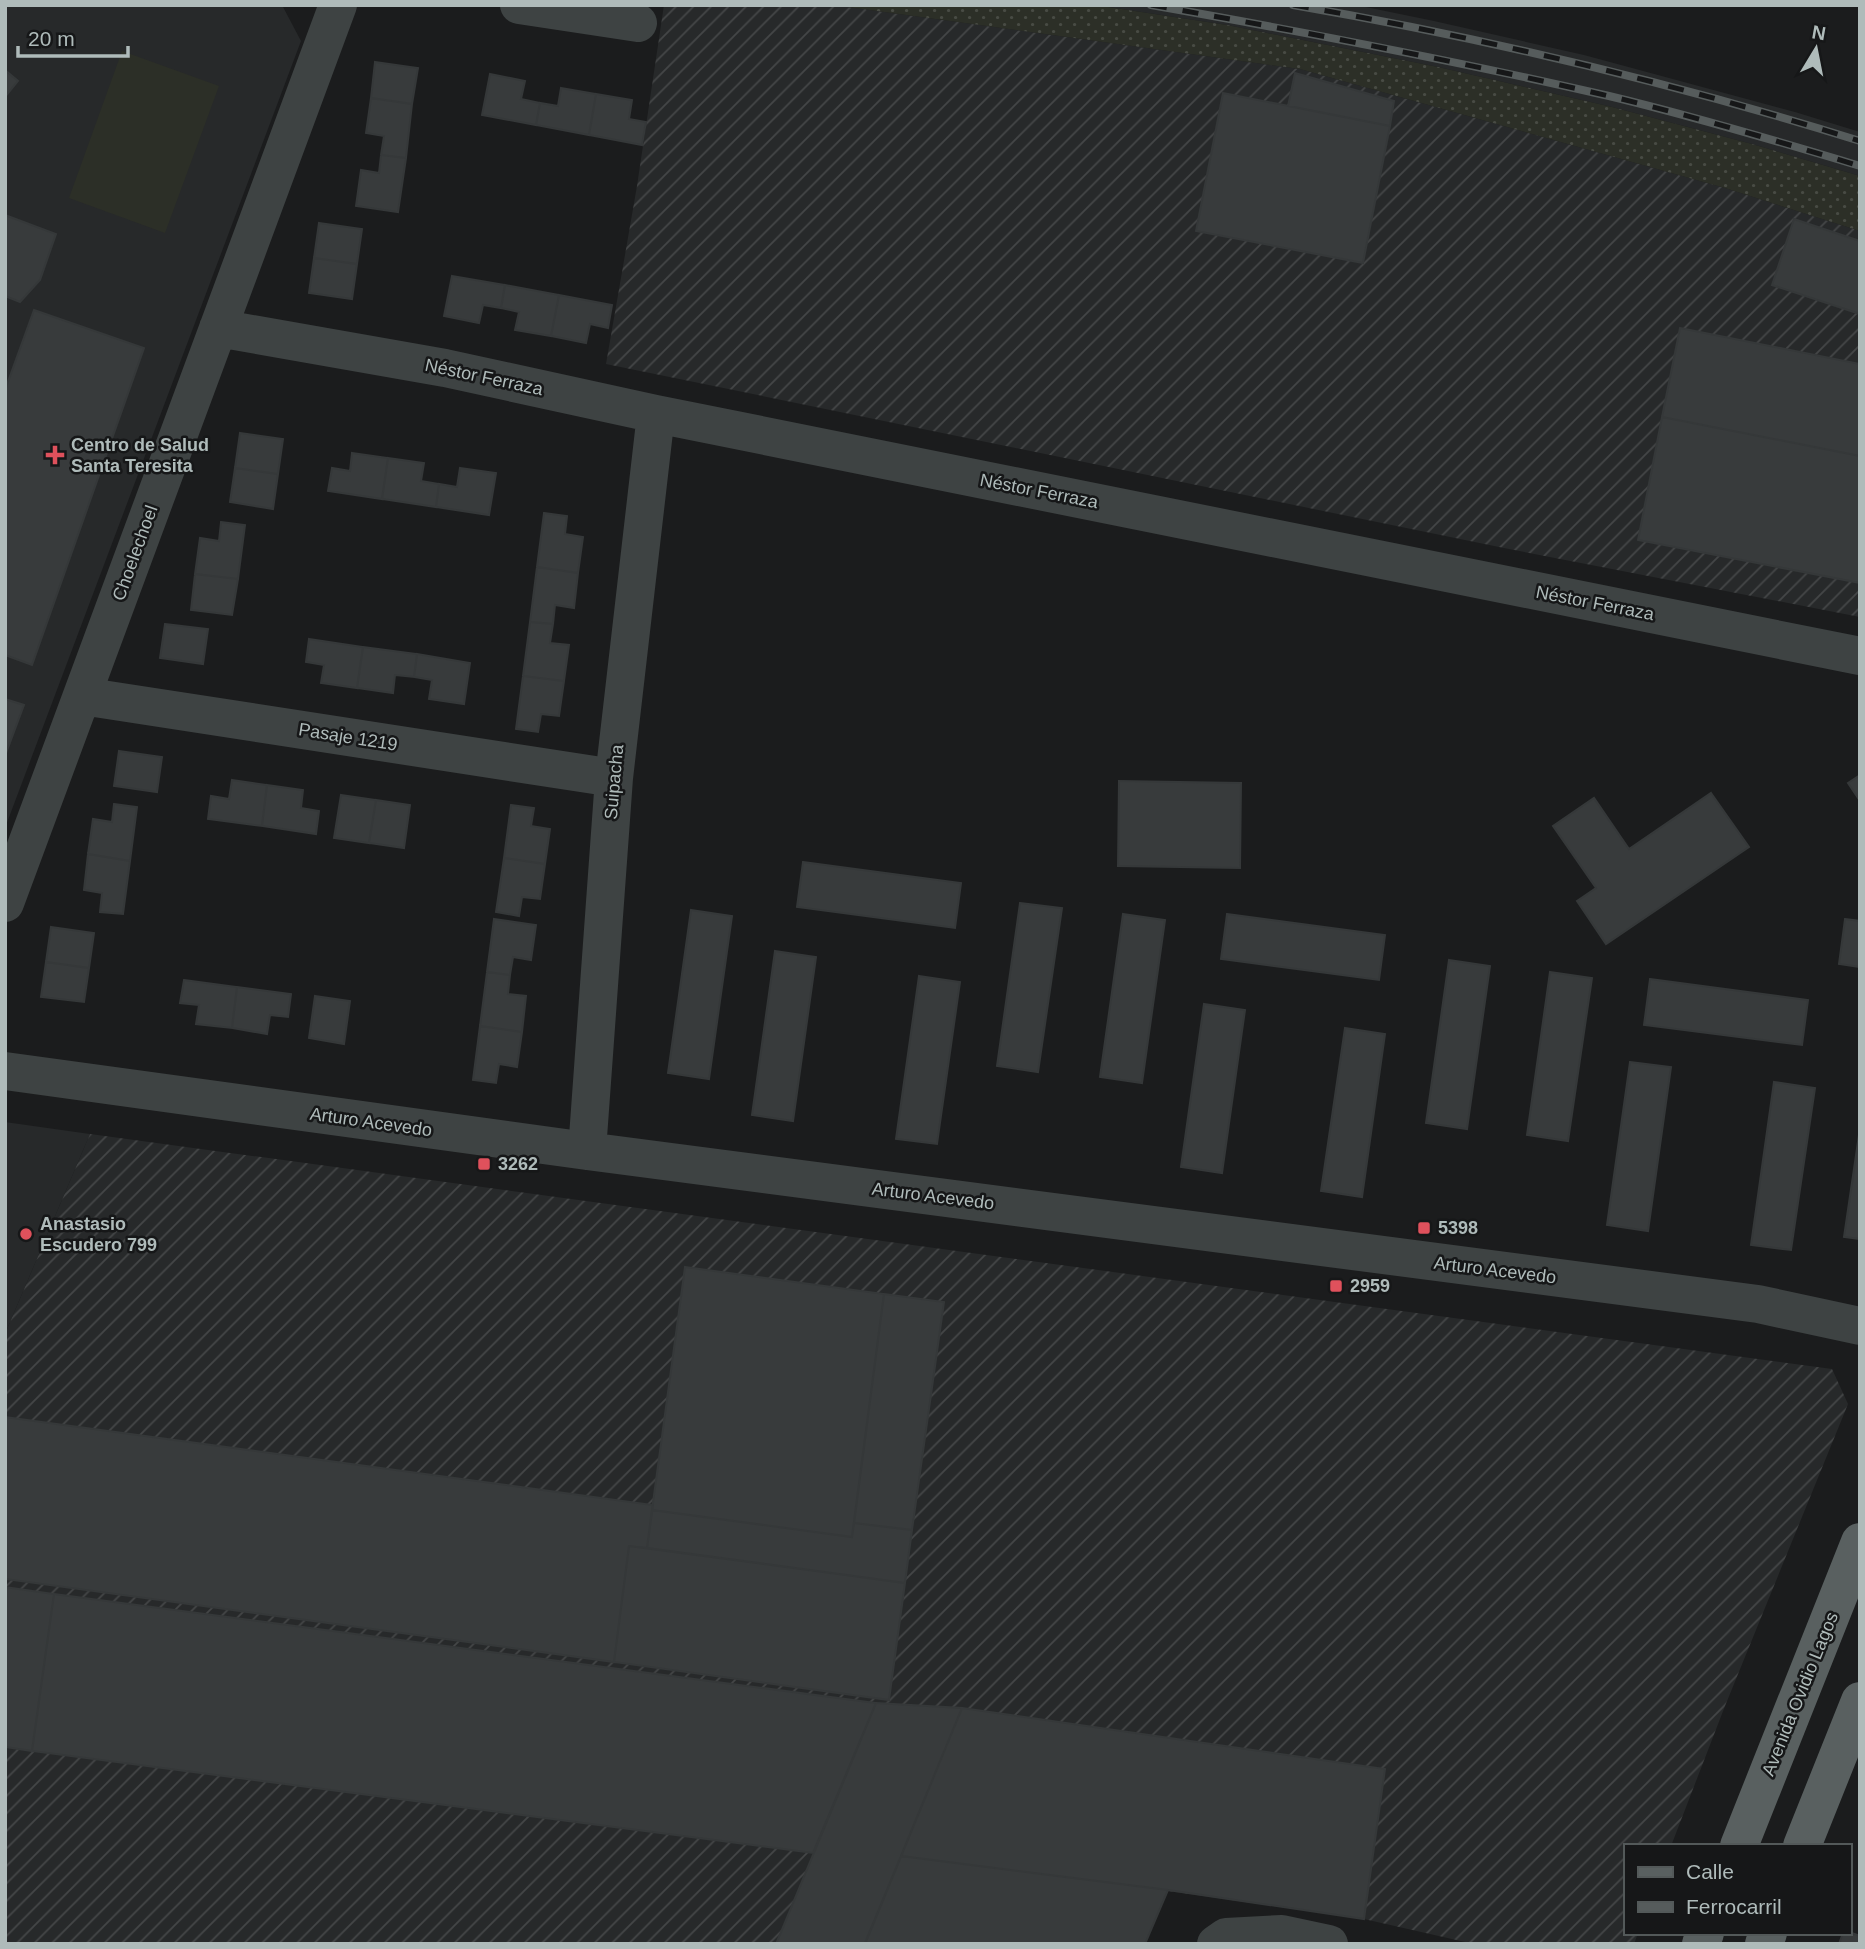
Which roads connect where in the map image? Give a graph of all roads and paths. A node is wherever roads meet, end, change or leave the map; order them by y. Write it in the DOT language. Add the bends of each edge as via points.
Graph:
graph roads {
  1 [pos="338,5"];
  2 [pos="519,5"];
  3 [pos="638,23"];
  4 [pos="218,328"];
  5 [pos="656,414"];
  6 [pos="1860,656"];
  7 [pos="82,696"];
  8 [pos="614,778"];
  9 [pos="5,903"];
  10 [pos="5,1071"];
  11 [pos="587,1151"];
  12 [pos="1860,1326"];
  13 [pos="1860,1542"];
  14 [pos="1860,1701"];
  15 [pos="1741,1844"];
  16 [pos="1803,1844"];
  17 [pos="1221,1940"];
  18 [pos="1329,1944"];
  1 -- 4 [label="street, Choelechoel"];
  2 -- 3 [label="street"];
  4 -- 5 [label="street, Néstor Ferraza" via="445,368"];
  4 -- 7 [label="street, Choelechoel"];
  5 -- 6 [label="street, Néstor Ferraza"];
  5 -- 8 [label="street, Suipacha"];
  7 -- 8 [label="street, Pasaje 1219"];
  7 -- 9 [label="street, Choelechoel"];
  8 -- 11 [label="street, Suipacha"];
  10 -- 11 [label="street, Arturo Acevedo"];
  11 -- 12 [label="street, Arturo Acevedo" via="1758,1304"];
  13 -- 15 [label="main road, Avenida Ovidio Lagos"];
  14 -- 16 [label="main road"];
  17 -- 18 [label="street" via="1282,1934"];
}
